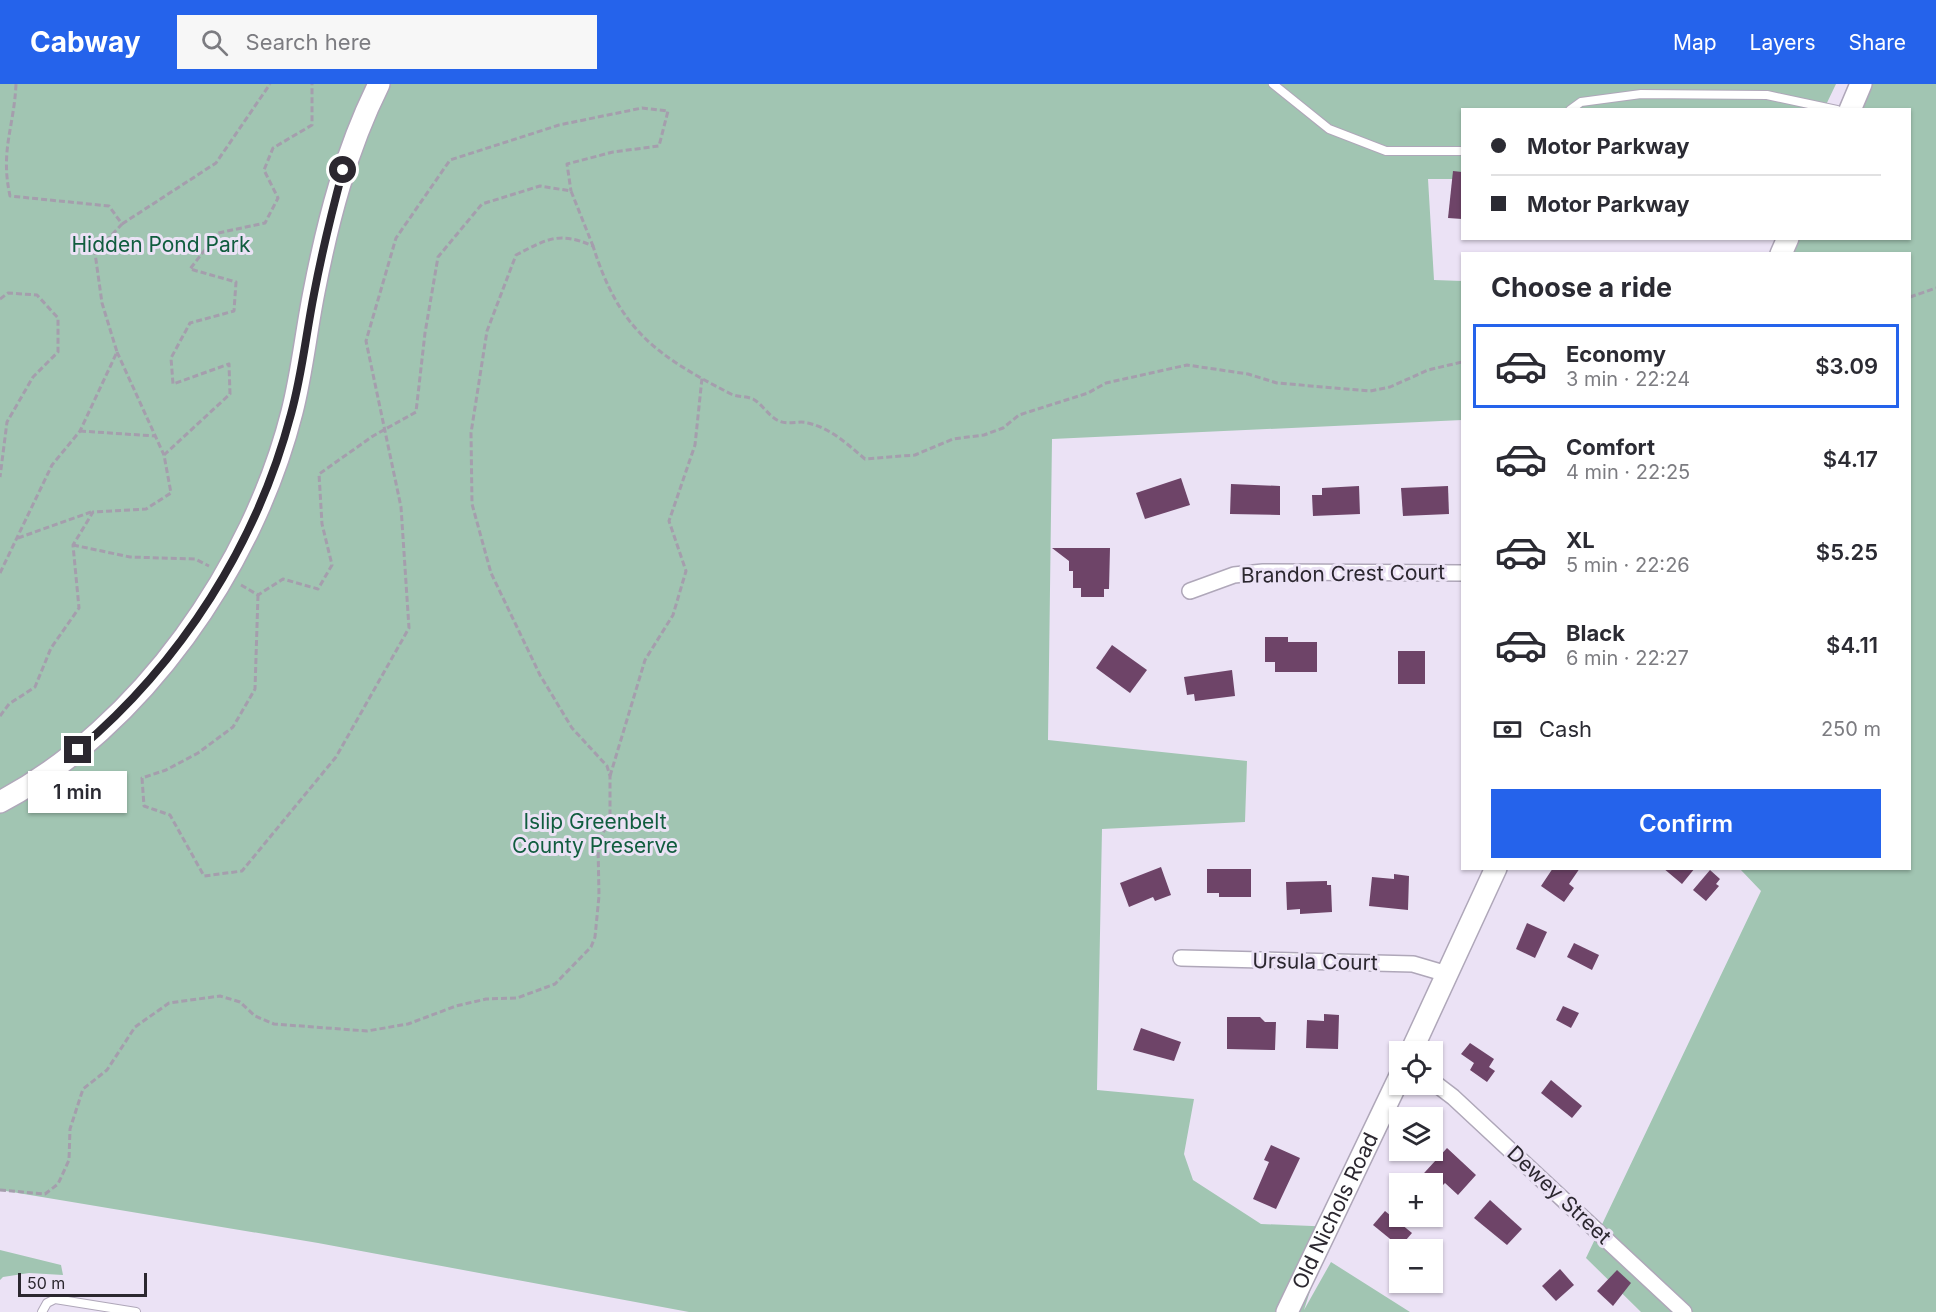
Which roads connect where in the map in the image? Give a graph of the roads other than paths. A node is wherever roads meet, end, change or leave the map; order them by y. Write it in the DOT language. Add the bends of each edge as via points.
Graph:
graph roads {
  1 [pos="379,84"];
  2 [pos="1273,84"];
  3 [pos="1861,84"];
  4 [pos="1573,108"];
  5 [pos="1828,108"];
  6 [pos="1851,108"];
  7 [pos="1461,151"];
  8 [pos="1461,573"];
  9 [pos="1190,591"];
  10 [pos="0,802"];
  11 [pos="1495,870"];
  12 [pos="1181,958"];
  13 [pos="1447,974"];
  14 [pos="1416,1041"];
  15 [pos="1443,1089"];
  16 [pos="1391,1095"];
  17 [pos="42,1312"];
  18 [pos="136,1312"];
  19 [pos="1287,1312"];
  20 [pos="1684,1312"];
  1 -- 10 [label="main road" via="354,139 334,206 282,445 224,574 186,635 139,694 111,722 42,776"];
  2 -- 7 [label="lane" via="1329,129 1386,151"];
  3 -- 6 [label="main road"];
  4 -- 5 [label="lane" via="1581,102 1641,94 1767,95"];
  8 -- 9 [label="street, Brandon Crest Court" via="1263,572 1234,575"];
  11 -- 13 [label="main road"];
  12 -- 13 [label="street, Ursula Court" via="1413,964"];
  13 -- 14 [label="main road"];
  15 -- 20 [label="street, Dewey Street"];
  16 -- 19 [label="main road, Old Nichols Road"];
  17 -- 18 [label="lane" via="55,1299"];
}
